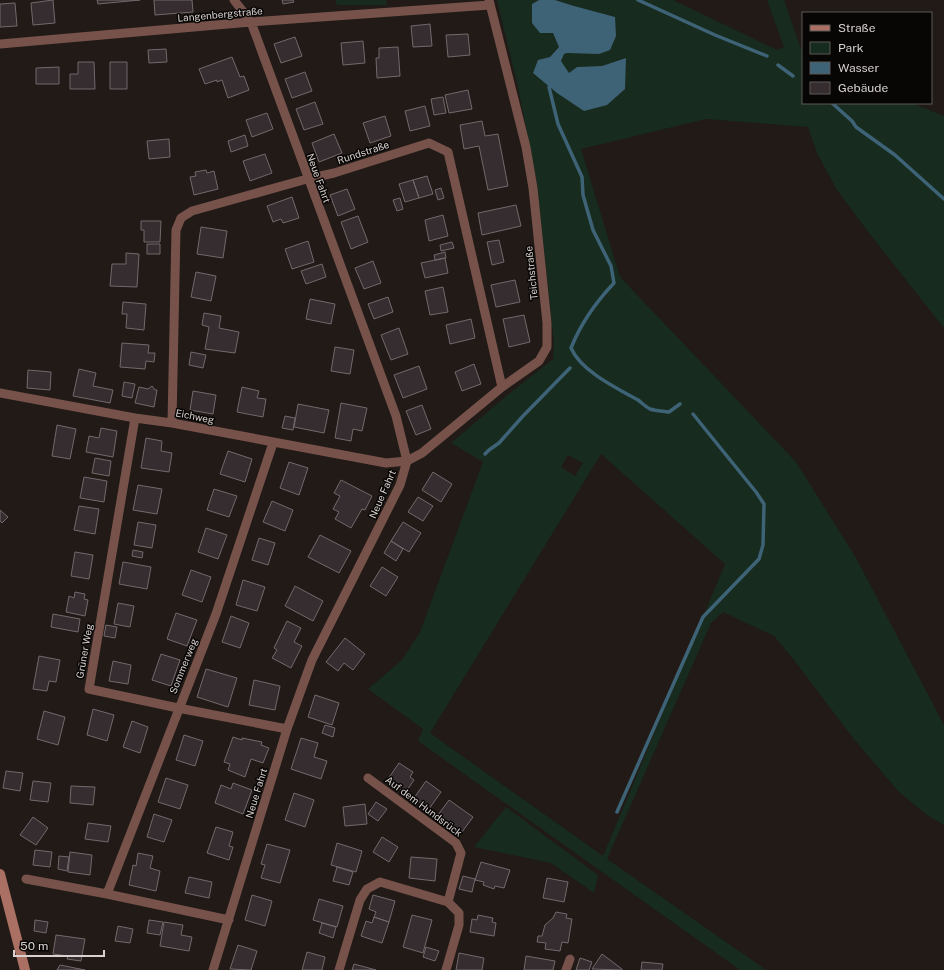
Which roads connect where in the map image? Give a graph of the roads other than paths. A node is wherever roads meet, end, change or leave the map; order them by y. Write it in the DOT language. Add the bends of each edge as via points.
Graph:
graph roads {
  1 [pos="234,0"];
  2 [pos="490,2"];
  3 [pos="251,22"];
  4 [pos="0,44"];
  5 [pos="307,179"];
  6 [pos="502,387"];
  7 [pos="0,393"];
  8 [pos="135,418"];
  9 [pos="172,423"];
  10 [pos="273,442"];
  11 [pos="407,461"];
  12 [pos="386,463"];
  13 [pos="178,708"];
  14 [pos="287,729"];
  15 [pos="368,778"];
  16 [pos="0,874"];
  17 [pos="26,879"];
  18 [pos="107,894"];
  19 [pos="448,902"];
  20 [pos="229,920"];
  21 [pos="570,959"];
  22 [pos="26,970"];
  23 [pos="213,970"];
  24 [pos="340,970"];
  25 [pos="446,970"];
  26 [pos="566,970"];
  1 -- 3 [label="street, Neue Fahrt"];
  2 -- 3 [label="street, Langenbergstraße"];
  2 -- 6 [label="street, Teichstraße" via="526,146 533,188 547,339 547,347 539,361"];
  3 -- 4 [label="street, Langenbergstraße"];
  3 -- 5 [label="street, Neue Fahrt"];
  5 -- 6 [label="street, Rundstraße" via="429,143 448,152"];
  5 -- 9 [label="street, Rundstraße" via="192,211 181,218 176,230"];
  5 -- 11 [label="street, Neue Fahrt" via="396,416"];
  6 -- 11 [label="street, Teichstraße" via="422,453"];
  7 -- 8 [label="street, Eichweg"];
  8 -- 9 [label="street, Eichweg"];
  8 -- 13 [label="street, Grüner Weg" via="89,689"];
  9 -- 10 [label="street, Eichweg"];
  10 -- 12 [label="street, Eichweg"];
  10 -- 13 [label="street, Sommerweg" via="216,614"];
  11 -- 12 [label="street, Teichstraße"];
  11 -- 14 [label="street, Neue Fahrt" via="400,485 312,660"];
  13 -- 14 [label="street, Grüner Weg"];
  13 -- 18 [label="street, Sommerweg"];
  14 -- 20 [label="street, Neue Fahrt"];
  15 -- 19 [label="street, Auf dem Hundsrück" via="456,843 462,853"];
  16 -- 22 [label="main road"];
  17 -- 18 [label="street"];
  18 -- 20 [label="street"];
  19 -- 24 [label="street" via="380,882 367,889 360,900"];
  19 -- 25 [label="street" via="459,913 459,925"];
  20 -- 23 [label="street, Neue Fahrt"];
  21 -- 26 [label="street"];
}
